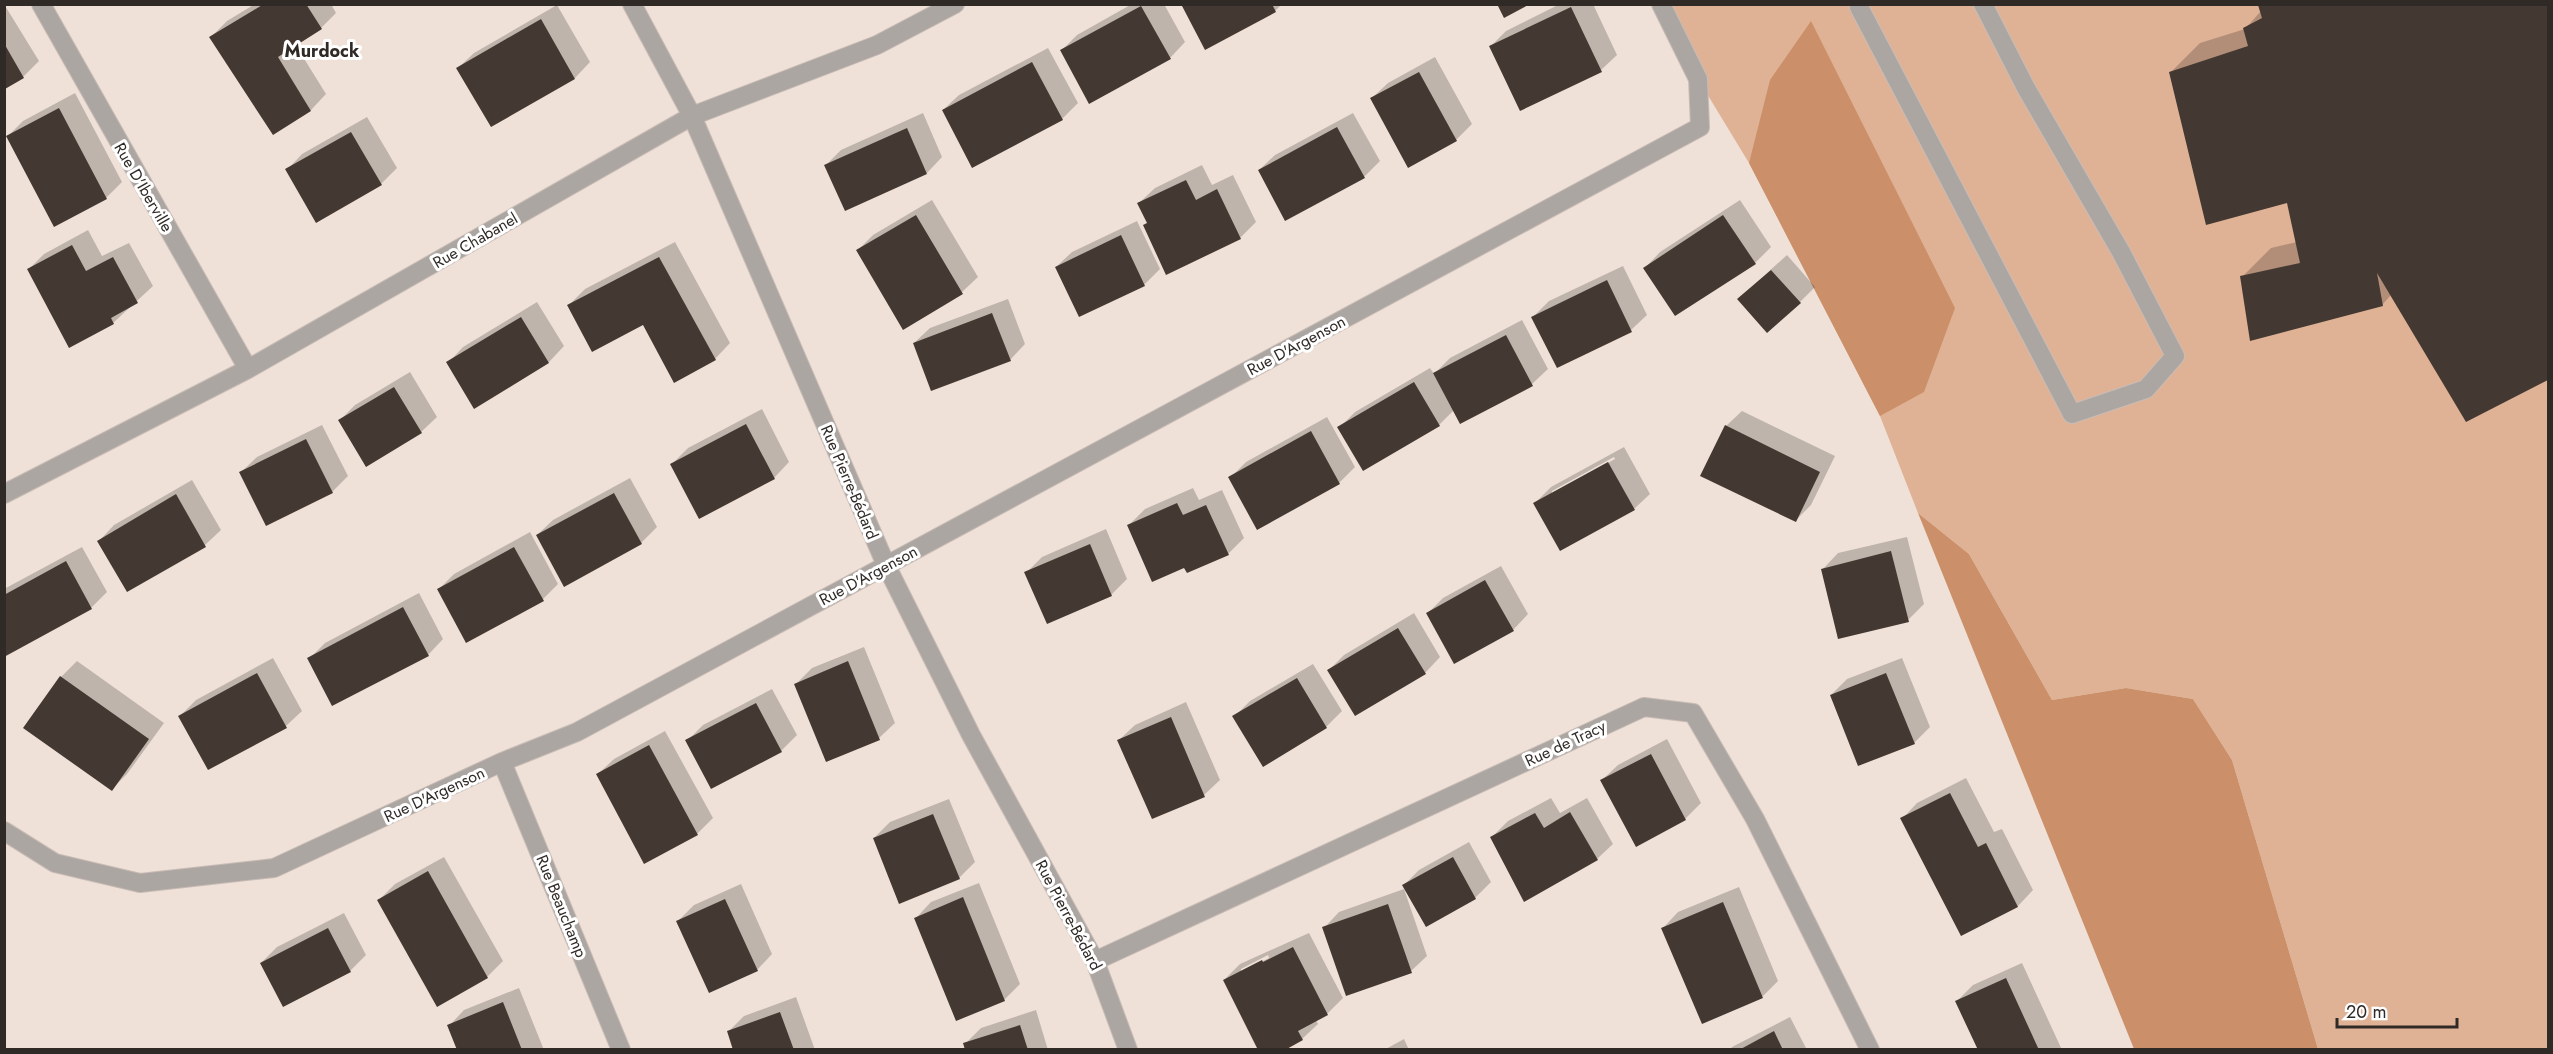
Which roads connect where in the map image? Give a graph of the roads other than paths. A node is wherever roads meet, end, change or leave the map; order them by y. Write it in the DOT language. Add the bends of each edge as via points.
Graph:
graph roads {
  1 [pos="41,4"];
  2 [pos="632,4"];
  3 [pos="955,4"];
  4 [pos="1661,4"];
  5 [pos="1860,4"];
  6 [pos="1983,4"];
  7 [pos="692,116"];
  8 [pos="248,369"];
  9 [pos="4,495"];
  10 [pos="886,565"];
  11 [pos="502,762"];
  12 [pos="4,831"];
  13 [pos="1095,961"];
  14 [pos="621,1050"];
  15 [pos="1128,1050"];
  16 [pos="1870,1050"];
  1 -- 8 [label="street, Rue D'Iberville"];
  2 -- 7 [label="street, Rue Pierre-Bédard"];
  3 -- 7 [label="street, Rue Chabanel" via="877,45"];
  4 -- 10 [label="street, Rue D'Argenson" via="1698,79 1700,127"];
  5 -- 6 [label="street" via="1939,164 2072,414 2146,389 2175,356"];
  7 -- 8 [label="street, Rue Chabanel"];
  7 -- 10 [label="street, Rue Pierre-Bédard"];
  8 -- 9 [label="street, Rue Chabanel"];
  10 -- 11 [label="street, Rue D'Argenson" via="578,732"];
  10 -- 13 [label="street, Rue Pierre-Bédard" via="971,735"];
  11 -- 12 [label="street, Rue D'Argenson" via="274,868 140,883 55,863"];
  11 -- 14 [label="street, Rue Beauchamp"];
  13 -- 15 [label="street, Rue Pierre-Bédard"];
  13 -- 16 [label="street, Rue de Tracy" via="1644,707 1693,713 1755,819"];
}
